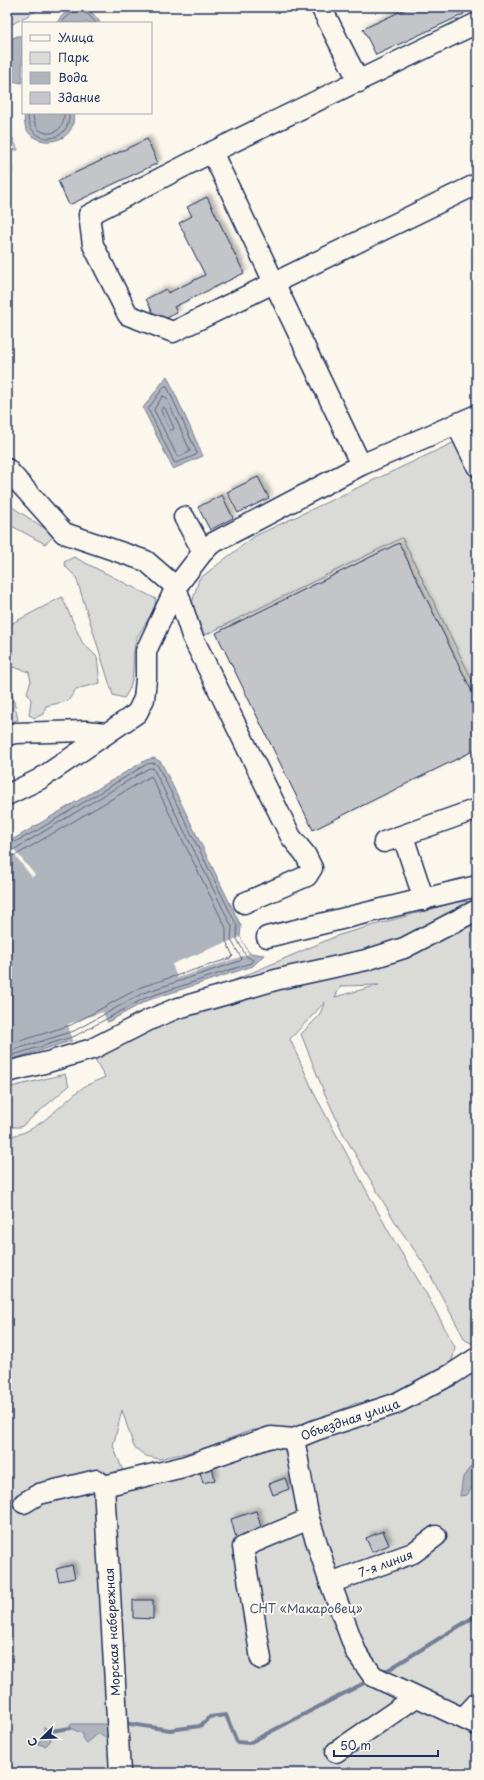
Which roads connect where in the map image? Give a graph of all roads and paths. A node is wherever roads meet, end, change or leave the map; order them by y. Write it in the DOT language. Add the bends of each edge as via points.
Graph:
graph roads {
  1 [pos="321,7"];
  2 [pos="477,23"];
  3 [pos="359,82"];
  4 [pos="212,152"];
  5 [pos="477,184"];
  6 [pos="275,283"];
  7 [pos="477,415"];
  8 [pos="457,424"];
  9 [pos="362,465"];
  10 [pos="477,466"];
  11 [pos="7,469"];
  12 [pos="184,517"];
  13 [pos="202,552"];
  14 [pos="176,587"];
  15 [pos="107,733"];
  16 [pos="7,735"];
  17 [pos="7,795"];
  18 [pos="477,809"];
  19 [pos="403,836"];
  20 [pos="384,842"];
  21 [pos="477,886"];
  22 [pos="424,900"];
  23 [pos="244,903"];
  24 [pos="477,910"];
  25 [pos="267,937"];
  26 [pos="7,1072"];
  27 [pos="477,1358"];
  28 [pos="294,1439"];
  29 [pos="104,1489"];
  30 [pos="24,1503"];
  31 [pos="309,1519"];
  32 [pos="436,1536"];
  33 [pos="330,1583"];
  34 [pos="261,1659"];
  35 [pos="416,1697"];
  36 [pos="477,1703"];
  37 [pos="470,1722"];
  38 [pos="336,1752"];
  39 [pos="120,1773"];
  1 -- 3 [label="street"];
  2 -- 3 [label="street"];
  3 -- 4 [label="street"];
  4 -- 6 [label="street"];
  4 -- 6 [label="street" via="89,215 93,245 128,315 173,332"];
  5 -- 6 [label="street"];
  6 -- 9 [label="street"];
  7 -- 8 [label="street"];
  8 -- 9 [label="street"];
  8 -- 10 [label="street"];
  9 -- 13 [label="street" via="211,544"];
  11 -- 14 [label="street" via="64,533 146,561"];
  12 -- 13 [label="street"];
  13 -- 14 [label="street"];
  14 -- 15 [label="street" via="146,651 144,699 137,713"];
  14 -- 23 [label="street" via="192,636 291,837 306,854 312,868 307,876"];
  15 -- 16 [label="street" via="15,732"];
  15 -- 17 [label="street" via="40,779"];
  18 -- 19 [label="street"];
  19 -- 20 [label="street"];
  19 -- 22 [label="street"];
  21 -- 22 [label="street"];
  22 -- 25 [label="street"];
  24 -- 26 [label="street" via="404,948 366,960 279,979 175,1010 149,1020 92,1049"];
  27 -- 28 [label="street, Объездная улица" via="394,1404"];
  28 -- 29 [label="street, Объездная улица" via="271,1437 184,1467"];
  28 -- 31 [label="street"];
  29 -- 30 [label="street" via="97,1480 39,1494"];
  29 -- 39 [label="street, Морская набережная"];
  31 -- 33 [label="street"];
  31 -- 34 [label="street" via="243,1547"];
  32 -- 33 [label="street, 7-я линия" via="414,1553"];
  33 -- 35 [label="street" via="356,1652 373,1676"];
  35 -- 37 [label="street"];
  35 -- 38 [label="street"];
  36 -- 37 [label="street"];
}
